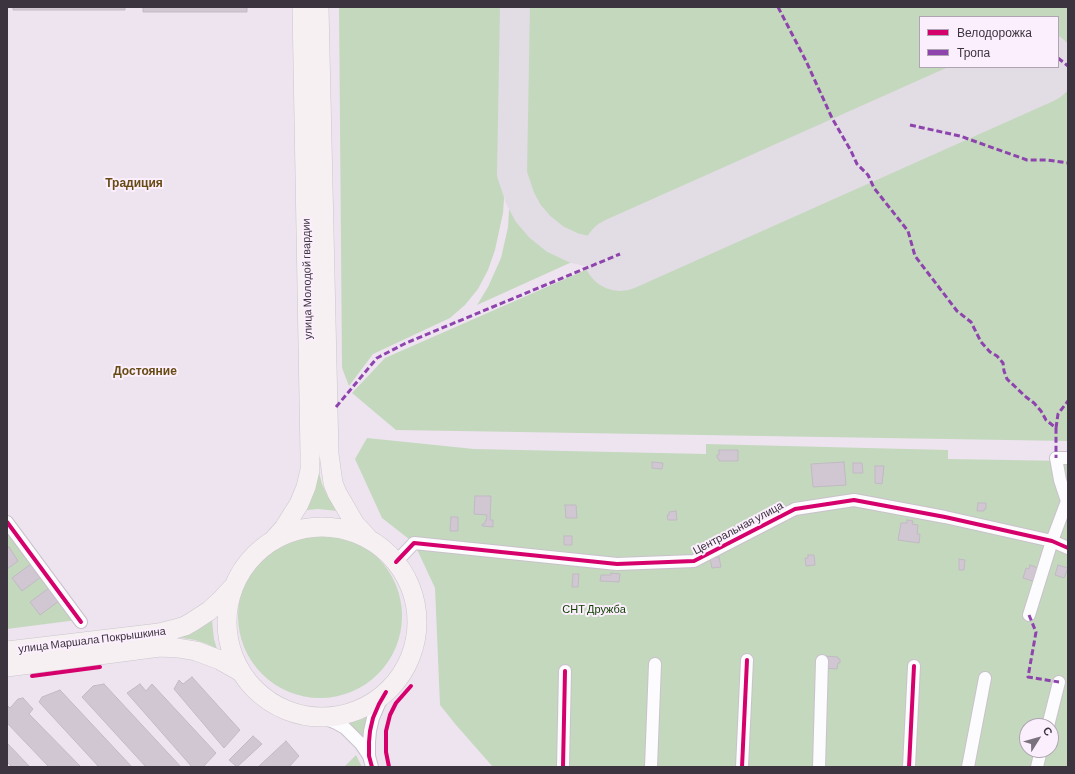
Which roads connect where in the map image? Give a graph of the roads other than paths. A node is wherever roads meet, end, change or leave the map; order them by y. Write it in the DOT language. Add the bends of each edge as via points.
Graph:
graph roads {
  1 [pos="302,7"];
  2 [pos="319,7"];
  3 [pos="1068,458"];
  4 [pos="7,522"];
  5 [pos="369,539"];
  6 [pos="272,541"];
  7 [pos="1052,541"];
  8 [pos="1068,548"];
  9 [pos="396,562"];
  10 [pos="234,586"];
  11 [pos="1029,615"];
  12 [pos="81,622"];
  13 [pos="7,651"];
  14 [pos="747,660"];
  15 [pos="822,661"];
  16 [pos="655,664"];
  17 [pos="914,666"];
  18 [pos="7,667"];
  19 [pos="565,671"];
  20 [pos="241,672"];
  21 [pos="985,678"];
  22 [pos="1059,682"];
  23 [pos="386,692"];
  24 [pos="321,717"];
  25 [pos="1050,718"];
  26 [pos="370,761"];
  27 [pos="564,767"];
  28 [pos="651,767"];
  29 [pos="742,767"];
  30 [pos="819,767"];
  31 [pos="909,767"];
  32 [pos="968,767"];
  1 -- 6 [label="main road, улица Молодой гвардии" via="310,470 299,504 284,528"];
  2 -- 5 [label="main road, улица Молодой гвардии" via="330,471 337,493 355,524"];
  3 -- 7 [label="street" via="1056,458 1067,501"];
  4 -- 12 [label="street"];
  5 -- 6 [label="main road" via="341,528 317,527 294,531"];
  5 -- 9 [label="main road"];
  6 -- 10 [label="main road" via="250,560"];
  7 -- 8 [label="street, Центральная улица"];
  7 -- 9 [label="street, Центральная улица" via="945,516 854,500 794,509 694,562 617,564 414,543"];
  7 -- 11 [label="street"];
  9 -- 23 [label="main road" via="413,593 417,629 408,663"];
  10 -- 13 [label="main road, улица Маршала Покрышкина" via="209,611 185,626 175,629"];
  10 -- 20 [label="main road" via="228,609 228,632"];
  14 -- 29 [label="street"];
  15 -- 30 [label="street"];
  16 -- 28 [label="street"];
  17 -- 31 [label="street"];
  18 -- 20 [label="main road, улица Маршала Покрышкина" via="160,647 196,651"];
  19 -- 27 [label="street"];
  20 -- 24 [label="main road" via="256,690 276,704 298,714"];
  21 -- 32 [label="street"];
  22 -- 25 [label="street"];
  23 -- 24 [label="main road" via="367,706 345,714"];
  23 -- 26 [label="street" via="373,718 369,742"];
  24 -- 26 [label="street" via="345,728 361,744"];
}
